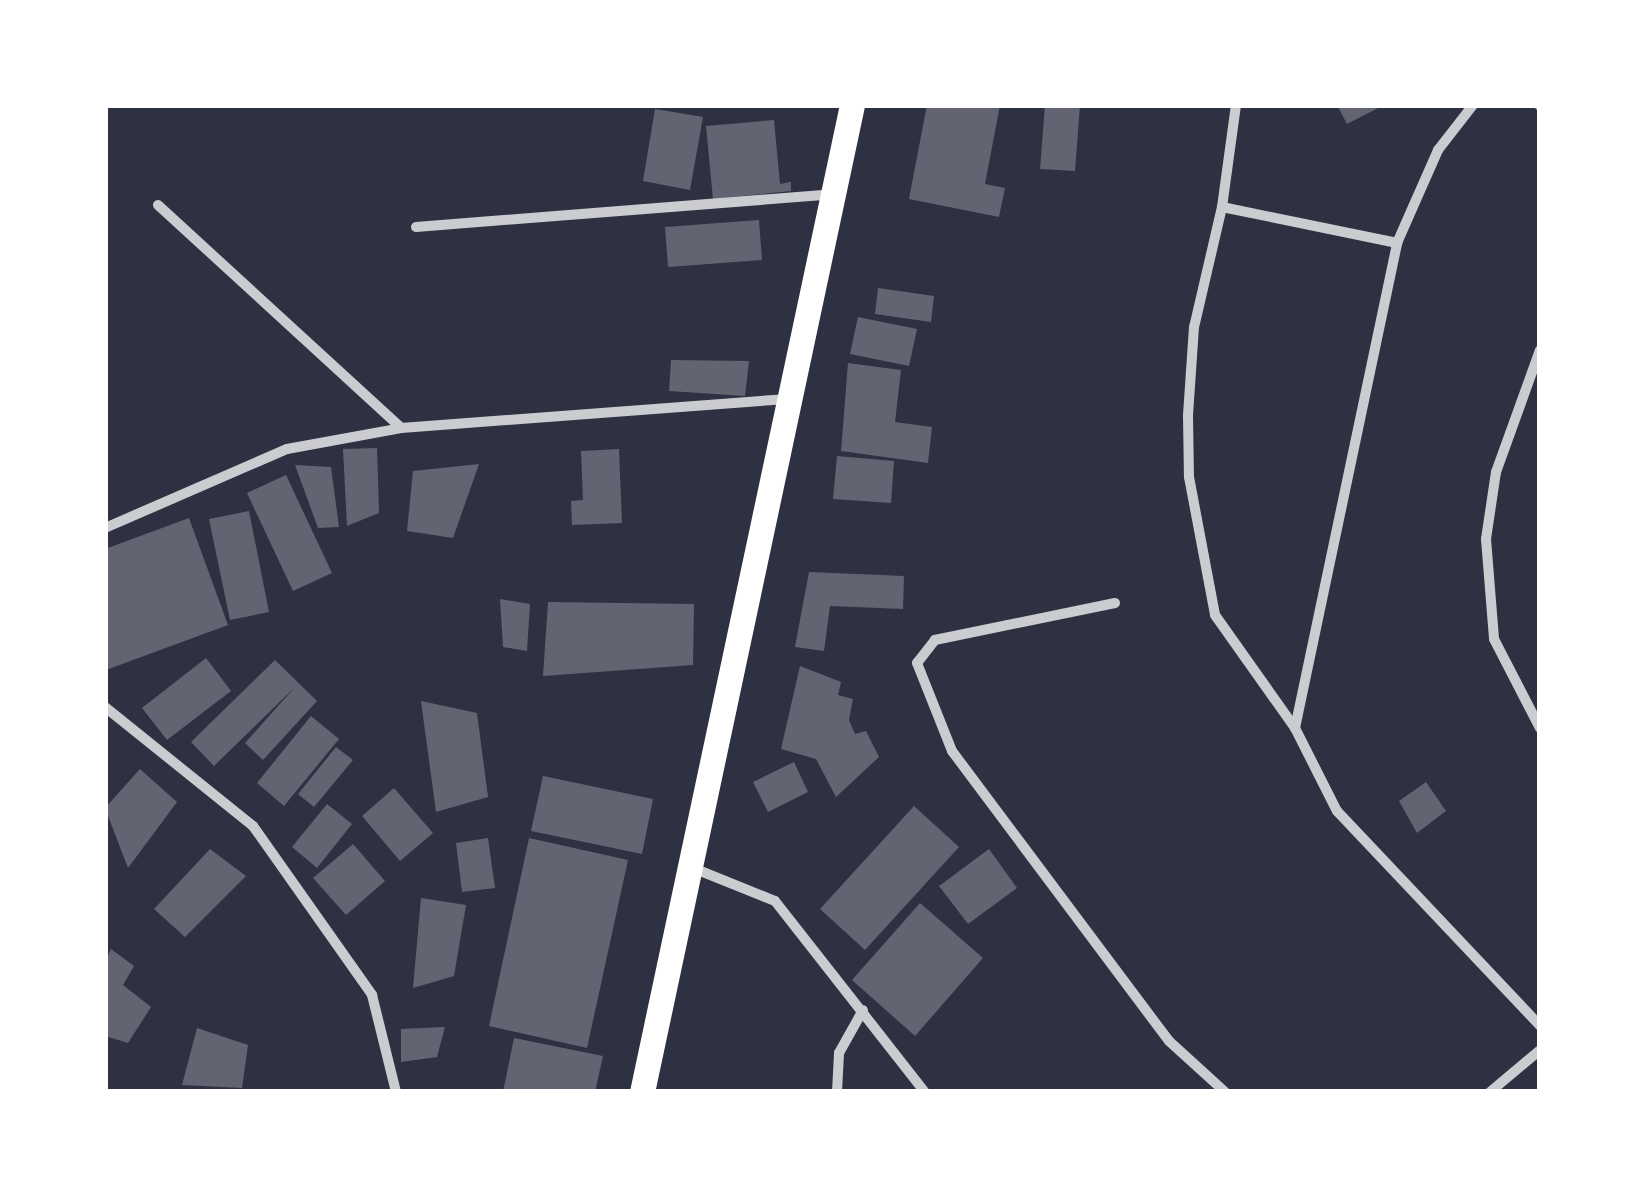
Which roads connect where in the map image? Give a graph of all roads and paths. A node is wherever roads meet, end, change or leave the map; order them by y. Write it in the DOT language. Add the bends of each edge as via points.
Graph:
graph roads {
  1 [pos="852,105"];
  2 [pos="1236,105"];
  3 [pos="1473,105"];
  4 [pos="834,194"];
  5 [pos="158,205"];
  6 [pos="1222,207"];
  7 [pos="416,227"];
  8 [pos="1397,244"];
  9 [pos="1540,350"];
  10 [pos="794,398"];
  11 [pos="401,428"];
  12 [pos="105,528"];
  13 [pos="1114,603"];
  14 [pos="105,708"];
  15 [pos="1295,728"];
  16 [pos="1540,728"];
  17 [pos="693,868"];
  18 [pos="863,1010"];
  19 [pos="1540,1026"];
  20 [pos="1540,1050"];
  21 [pos="396,1092"];
  22 [pos="642,1092"];
  23 [pos="837,1092"];
  24 [pos="924,1092"];
  25 [pos="1225,1092"];
  26 [pos="1490,1092"];
  1 -- 4 [label="main road"];
  2 -- 6 [label="street"];
  3 -- 8 [label="street" via="1438,150"];
  4 -- 7 [label="street"];
  4 -- 10 [label="main road"];
  5 -- 11 [label="street"];
  6 -- 8 [label="street"];
  6 -- 15 [label="street" via="1194,327 1188,416 1201,564 1214,615"];
  8 -- 15 [label="street"];
  9 -- 16 [label="street" via="1496,472 1486,539 1494,639"];
  10 -- 11 [label="street"];
  10 -- 17 [label="main road"];
  11 -- 12 [label="street" via="287,449"];
  13 -- 25 [label="street" via="935,640 917,663 952,752 1169,1041"];
  14 -- 21 [label="street" via="253,826 372,994"];
  15 -- 19 [label="street" via="1338,811"];
  17 -- 18 [label="street" via="775,901"];
  17 -- 22 [label="main road"];
  18 -- 23 [label="street" via="839,1053"];
  18 -- 24 [label="street"];
  20 -- 26 [label="street"];
}
